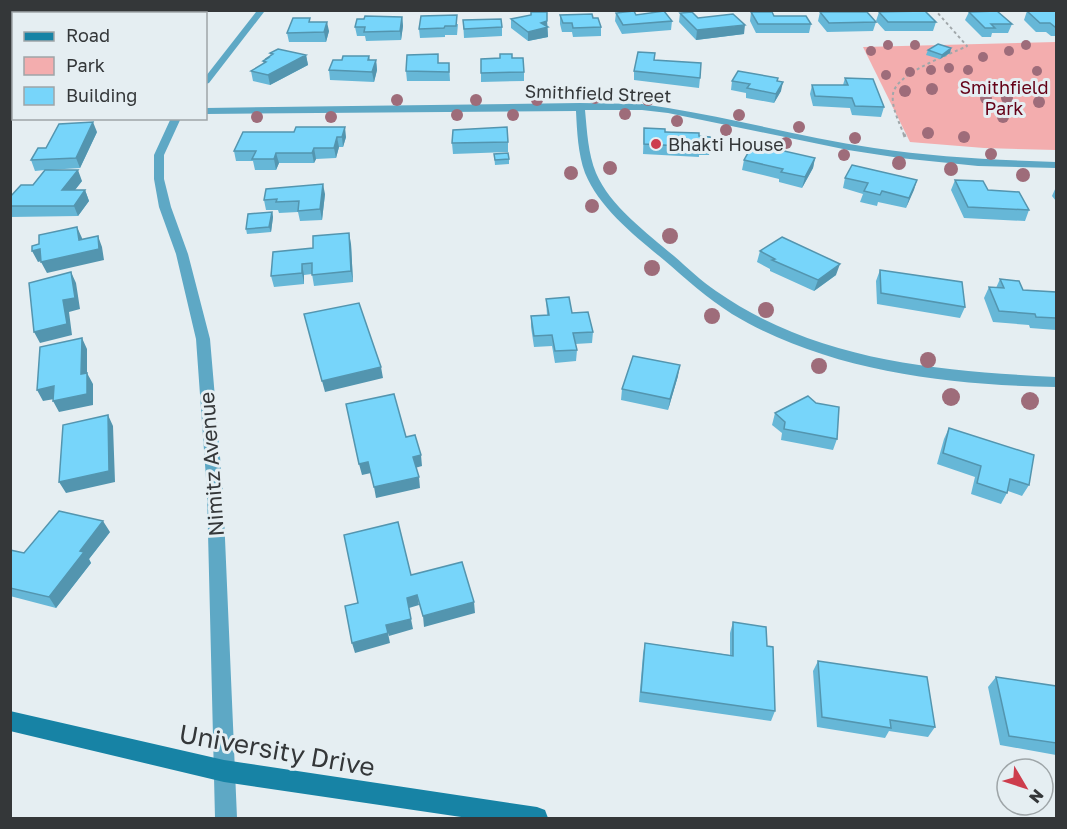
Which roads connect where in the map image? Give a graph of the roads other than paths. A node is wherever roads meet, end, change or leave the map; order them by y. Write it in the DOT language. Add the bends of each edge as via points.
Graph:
graph roads {
  1 [pos="195,10"];
  2 [pos="352,10"];
  3 [pos="261,11"];
  4 [pos="207,80"];
  5 [pos="580,106"];
  6 [pos="207,111"];
  7 [pos="175,120"];
  8 [pos="1056,165"];
  9 [pos="1056,382"];
  10 [pos="10,722"];
  11 [pos="224,771"];
  12 [pos="226,819"];
  13 [pos="537,819"];
  1 -- 3 [label="street"];
  2 -- 3 [label="street"];
  3 -- 4 [label="street"];
  5 -- 6 [label="street, Smithfield Street"];
  5 -- 8 [label="street, Smithfield Street" via="670,110 850,147 930,159"];
  5 -- 9 [label="street" via="586,160 592,177 609,200 712,295 749,317 804,342 870,362 939,374"];
  7 -- 11 [label="street, Nimitz Avenue" via="159,155 159,179 202,339 215,492"];
  10 -- 11 [label="main road, University Drive"];
  11 -- 12 [label="street, Nimitz Avenue"];
  11 -- 13 [label="main road, University Drive"];
}
